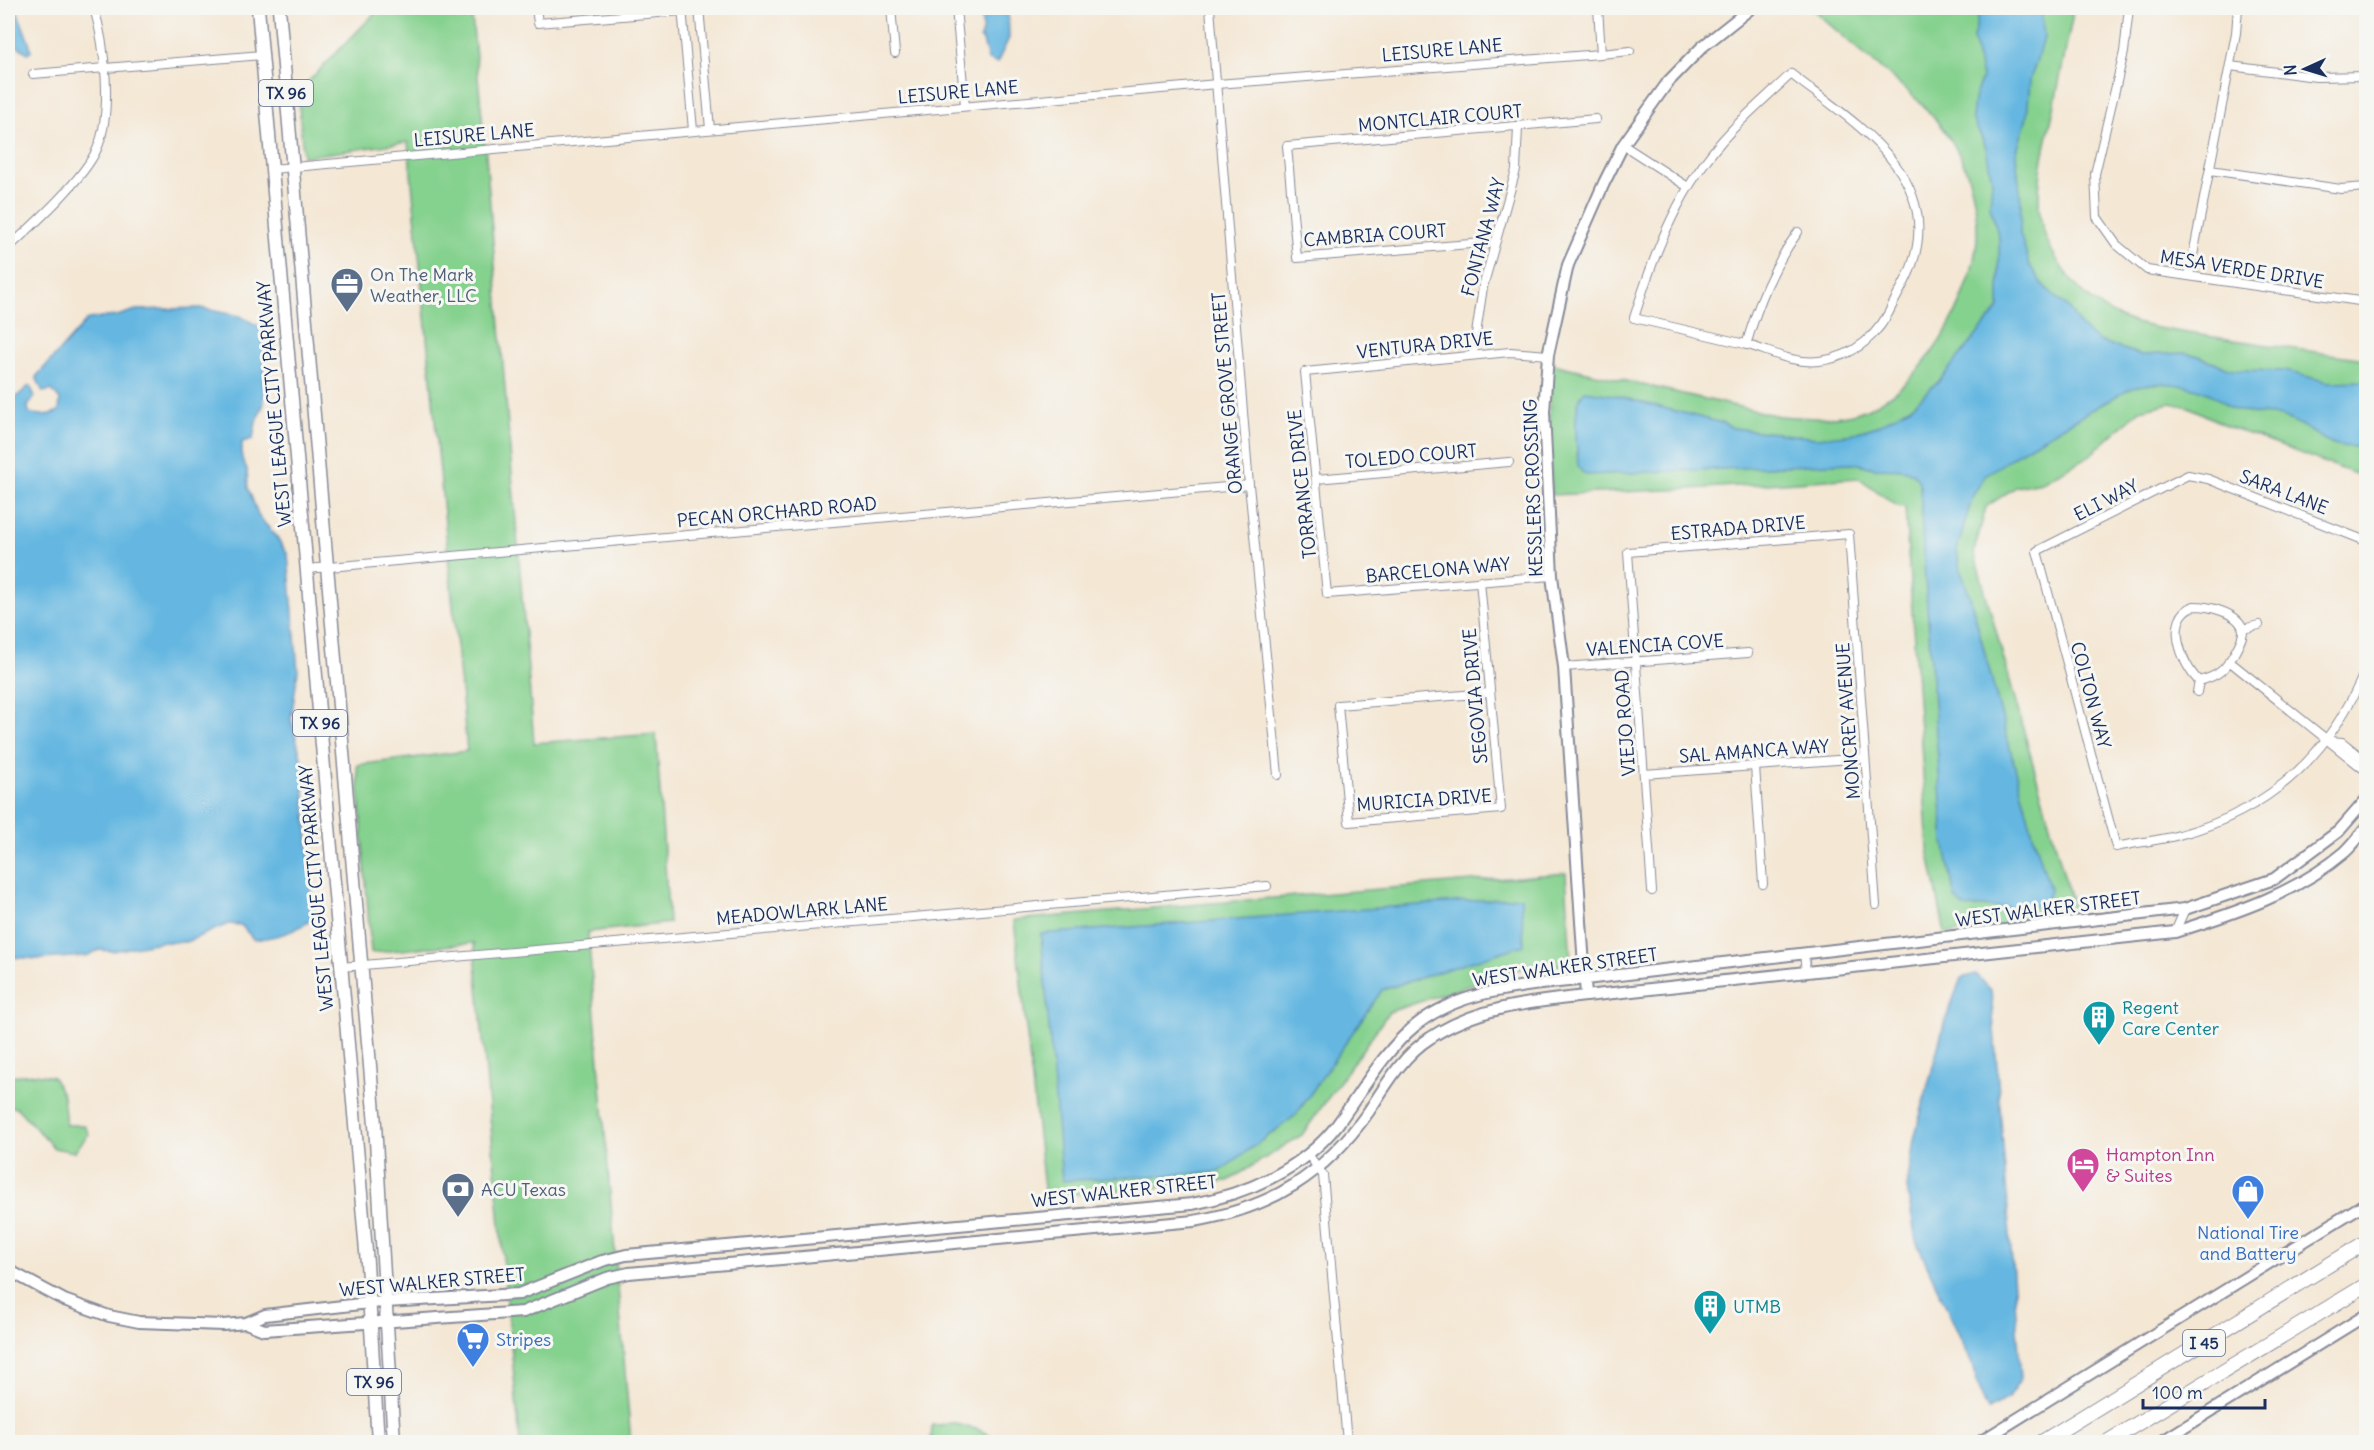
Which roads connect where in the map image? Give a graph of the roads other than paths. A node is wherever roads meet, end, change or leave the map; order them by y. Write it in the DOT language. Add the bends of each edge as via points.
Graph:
graph roads {
  1 [pos="94,8"];
  2 [pos="258,8"];
  3 [pos="279,8"];
  4 [pos="537,8"];
  5 [pos="699,8"];
  6 [pos="718,8"];
  7 [pos="891,8"];
  8 [pos="956,8"];
  9 [pos="1210,8"];
  10 [pos="1598,8"];
  11 [pos="1751,8"];
  12 [pos="2129,8"];
  13 [pos="2238,8"];
  14 [pos="682,9"];
  15 [pos="1630,51"];
  16 [pos="895,53"];
  17 [pos="1601,54"];
  18 [pos="262,55"];
  19 [pos="2230,66"];
  20 [pos="104,67"];
  21 [pos="33,74"];
  22 [pos="2367,76"];
  23 [pos="1216,84"];
  24 [pos="965,106"];
  25 [pos="1596,119"];
  26 [pos="1518,127"];
  27 [pos="710,129"];
  28 [pos="693,130"];
  29 [pos="1623,145"];
  30 [pos="1287,146"];
  31 [pos="292,166"];
  32 [pos="272,168"];
  33 [pos="2210,170"];
  34 [pos="1688,187"];
  35 [pos="2367,187"];
  36 [pos="1798,232"];
  37 [pos="1495,242"];
  38 [pos="8,248"];
  39 [pos="2189,276"];
  40 [pos="2367,303"];
  41 [pos="1746,345"];
  42 [pos="1473,354"];
  43 [pos="1548,355"];
  44 [pos="1305,372"];
  45 [pos="1509,462"];
  46 [pos="2188,475"];
  47 [pos="1316,479"];
  48 [pos="1249,485"];
  49 [pos="1850,534"];
  50 [pos="2367,541"];
  51 [pos="2037,551"];
  52 [pos="1628,552"];
  53 [pos="328,567"];
  54 [pos="307,569"];
  55 [pos="1552,576"];
  56 [pos="1480,580"];
  57 [pos="1327,594"];
  58 [pos="2259,626"];
  59 [pos="2243,629"];
  60 [pos="1748,653"];
  61 [pos="1636,661"];
  62 [pos="2229,661"];
  63 [pos="1564,667"];
  64 [pos="2367,668"];
  65 [pos="2199,681"];
  66 [pos="2197,692"];
  67 [pos="1489,693"];
  68 [pos="2330,739"];
  69 [pos="1865,758"];
  70 [pos="2367,760"];
  71 [pos="1755,766"];
  72 [pos="2367,771"];
  73 [pos="1644,774"];
  74 [pos="1278,775"];
  75 [pos="2367,800"];
  76 [pos="1501,809"];
  77 [pos="2367,828"];
  78 [pos="1763,884"];
  79 [pos="1267,886"];
  80 [pos="1652,891"];
  81 [pos="1876,905"];
  82 [pos="2185,909"];
  83 [pos="2175,932"];
  84 [pos="1804,953"];
  85 [pos="361,964"];
  86 [pos="341,967"];
  87 [pos="1806,972"];
  88 [pos="1585,979"];
  89 [pos="1586,996"];
  90 [pos="1308,1154"];
  91 [pos="1319,1168"];
  92 [pos="2367,1203"];
  93 [pos="2367,1242"];
  94 [pos="8,1270"];
  95 [pos="2367,1285"];
  96 [pos="386,1302"];
  97 [pos="369,1304"];
  98 [pos="2367,1316"];
  99 [pos="387,1321"];
  100 [pos="370,1322"];
  101 [pos="246,1323"];
  102 [pos="378,1443"];
  103 [pos="394,1443"];
  104 [pos="1347,1443"];
  105 [pos="1980,1443"];
  106 [pos="2042,1443"];
  107 [pos="2107,1443"];
  108 [pos="2161,1443"];
  1 -- 20 [label="street"];
  2 -- 18 [label="main road, WEST LEAGUE CITY PARKWAY / TX 96"];
  3 -- 31 [label="main road, TX 96"];
  4 -- 14 [label="street" via="538,23"];
  5 -- 6 [label="street"];
  5 -- 14 [label="street"];
  5 -- 27 [label="street"];
  7 -- 16 [label="street"];
  8 -- 24 [label="street"];
  9 -- 23 [label="street, ORANGE GROVE STREET"];
  10 -- 17 [label="street"];
  11 -- 29 [label="street, KESSLERS CROSSING" via="1702,47 1668,82"];
  12 -- 39 [label="street, MESA VERDE DRIVE" via="2124,52 2096,174 2097,217 2116,244 2147,270"];
  13 -- 19 [label="street"];
  14 -- 28 [label="street"];
  15 -- 17 [label="street, LEISURE LANE"];
  17 -- 23 [label="street, LEISURE LANE"];
  18 -- 20 [label="street"];
  18 -- 32 [label="main road, WEST LEAGUE CITY PARKWAY / TX 96"];
  19 -- 22 [label="street" via="2316,76"];
  19 -- 33 [label="street"];
  20 -- 21 [label="street"];
  20 -- 38 [label="street" via="104,121 97,149 77,179"];
  23 -- 24 [label="street, LEISURE LANE"];
  23 -- 48 [label="street, ORANGE GROVE STREET"];
  24 -- 27 [label="street, LEISURE LANE"];
  25 -- 26 [label="street, MONTCLAIR COURT"];
  26 -- 30 [label="street, MONTCLAIR COURT"];
  26 -- 37 [label="street, FONTANA WAY" via="1516,170"];
  27 -- 28 [label="street, LEISURE LANE"];
  28 -- 31 [label="street, LEISURE LANE"];
  29 -- 34 [label="street"];
  29 -- 43 [label="street, KESSLERS CROSSING" via="1568,265"];
  30 -- 37 [label="street, CAMBRIA COURT" via="1297,258"];
  31 -- 32 [label="street, LEISURE LANE"];
  31 -- 53 [label="main road, TX 96"];
  32 -- 54 [label="main road, WEST LEAGUE CITY PARKWAY / TX 96"];
  33 -- 35 [label="street" via="2340,189"];
  33 -- 39 [label="street"];
  34 -- 41 [label="street" via="1649,270 1634,318"];
  34 -- 41 [label="street" via="1730,132 1791,74 1891,156 1902,170 1912,195 1917,216 1912,265 1892,307 1868,340 1838,357 1800,361"];
  36 -- 41 [label="street" via="1759,300"];
  37 -- 42 [label="street, FONTANA WAY" via="1483,287"];
  39 -- 40 [label="street, MESA VERDE DRIVE"];
  42 -- 43 [label="street, VENTURA DRIVE"];
  42 -- 44 [label="street, VENTURA DRIVE"];
  43 -- 55 [label="street, KESSLERS CROSSING" via="1544,412"];
  44 -- 47 [label="street, TORRANCE DRIVE"];
  45 -- 47 [label="street, TOLEDO COURT"];
  46 -- 50 [label="street, SARA LANE" via="2208,479"];
  46 -- 51 [label="street, ELI WAY"];
  47 -- 57 [label="street, TORRANCE DRIVE"];
  48 -- 53 [label="street, PECAN ORCHARD ROAD"];
  48 -- 74 [label="street, ORANGE GROVE STREET"];
  49 -- 52 [label="street, ESTRADA DRIVE"];
  49 -- 69 [label="street, MONCREY AVENUE"];
  51 -- 68 [label="street, COLTON WAY" via="2116,847 2179,835 2222,822 2254,806 2291,778"];
  52 -- 61 [label="street, VIEJO ROAD"];
  53 -- 54 [label="street, PECAN ORCHARD ROAD"];
  53 -- 85 [label="main road, TX 96"];
  54 -- 86 [label="main road, WEST LEAGUE CITY PARKWAY / TX 96"];
  55 -- 56 [label="street, BARCELONA WAY"];
  55 -- 63 [label="street, KESSLERS CROSSING"];
  56 -- 57 [label="street, BARCELONA WAY"];
  56 -- 67 [label="street, SEGOVIA DRIVE"];
  58 -- 59 [label="street"];
  59 -- 62 [label="street"];
  59 -- 65 [label="street" via="2235,618 2203,606 2187,609 2181,615 2178,630 2184,658"];
  60 -- 61 [label="street, VALENCIA COVE"];
  61 -- 63 [label="street, VALENCIA COVE"];
  61 -- 73 [label="street, VIEJO ROAD"];
  62 -- 65 [label="street" via="2223,670"];
  62 -- 68 [label="street"];
  63 -- 88 [label="street, KESSLERS CROSSING"];
  64 -- 68 [label="street"];
  65 -- 66 [label="street"];
  67 -- 76 [label="street, SEGOVIA DRIVE"];
  67 -- 76 [label="street, MURICIA DRIVE" via="1338,705 1349,822"];
  68 -- 70 [label="street" via="2342,742"];
  68 -- 72 [label="street"];
  69 -- 71 [label="street, SAL AMANCA WAY"];
  69 -- 81 [label="street, MONCREY AVENUE"];
  71 -- 73 [label="street, SAL AMANCA WAY"];
  71 -- 78 [label="street"];
  73 -- 80 [label="street, VIEJO ROAD"];
  75 -- 82 [label="street, WEST WALKER STREET" via="2339,831 2274,879"];
  77 -- 83 [label="street, WEST WALKER STREET" via="2346,852 2290,889"];
  79 -- 85 [label="street, MEADOWLARK LANE"];
  82 -- 83 [label="street"];
  82 -- 84 [label="street, WEST WALKER STREET"];
  83 -- 87 [label="street, WEST WALKER STREET"];
  84 -- 87 [label="street"];
  84 -- 88 [label="street, WEST WALKER STREET"];
  85 -- 86 [label="street, MEADOWLARK LANE"];
  85 -- 96 [label="main road, TX 96"];
  86 -- 97 [label="main road, WEST LEAGUE CITY PARKWAY / TX 96"];
  87 -- 89 [label="street, WEST WALKER STREET"];
  88 -- 89 [label="street, KESSLERS CROSSING"];
  88 -- 90 [label="street, WEST WALKER STREET" via="1468,998 1417,1024 1388,1052 1335,1128"];
  89 -- 91 [label="street, WEST WALKER STREET" via="1499,1008 1474,1015 1428,1039 1402,1064 1348,1140"];
  90 -- 91 [label="street"];
  90 -- 96 [label="street, WEST WALKER STREET" via="1249,1190 1201,1202 626,1255 519,1294"];
  91 -- 99 [label="street, WEST WALKER STREET" via="1256,1206 1204,1220 629,1273 523,1312"];
  91 -- 104 [label="street" via="1323,1175"];
  92 -- 105 [label="street"];
  93 -- 106 [label="highway, I 45"];
  94 -- 101 [label="street, WEST WALKER STREET" via="64,1300 109,1316 168,1325"];
  95 -- 107 [label="highway, I 45"];
  96 -- 97 [label="street, WEST WALKER STREET"];
  96 -- 99 [label="main road, TX 96"];
  97 -- 100 [label="main road, WEST LEAGUE CITY PARKWAY / TX 96"];
  97 -- 101 [label="street, WEST WALKER STREET" via="266,1315"];
  98 -- 108 [label="street"];
  99 -- 100 [label="street, WEST WALKER STREET"];
  99 -- 103 [label="main road, TX 96"];
  100 -- 101 [label="street, WEST WALKER STREET" via="264,1330"];
  100 -- 102 [label="main road, WEST LEAGUE CITY PARKWAY / TX 96"];
}
